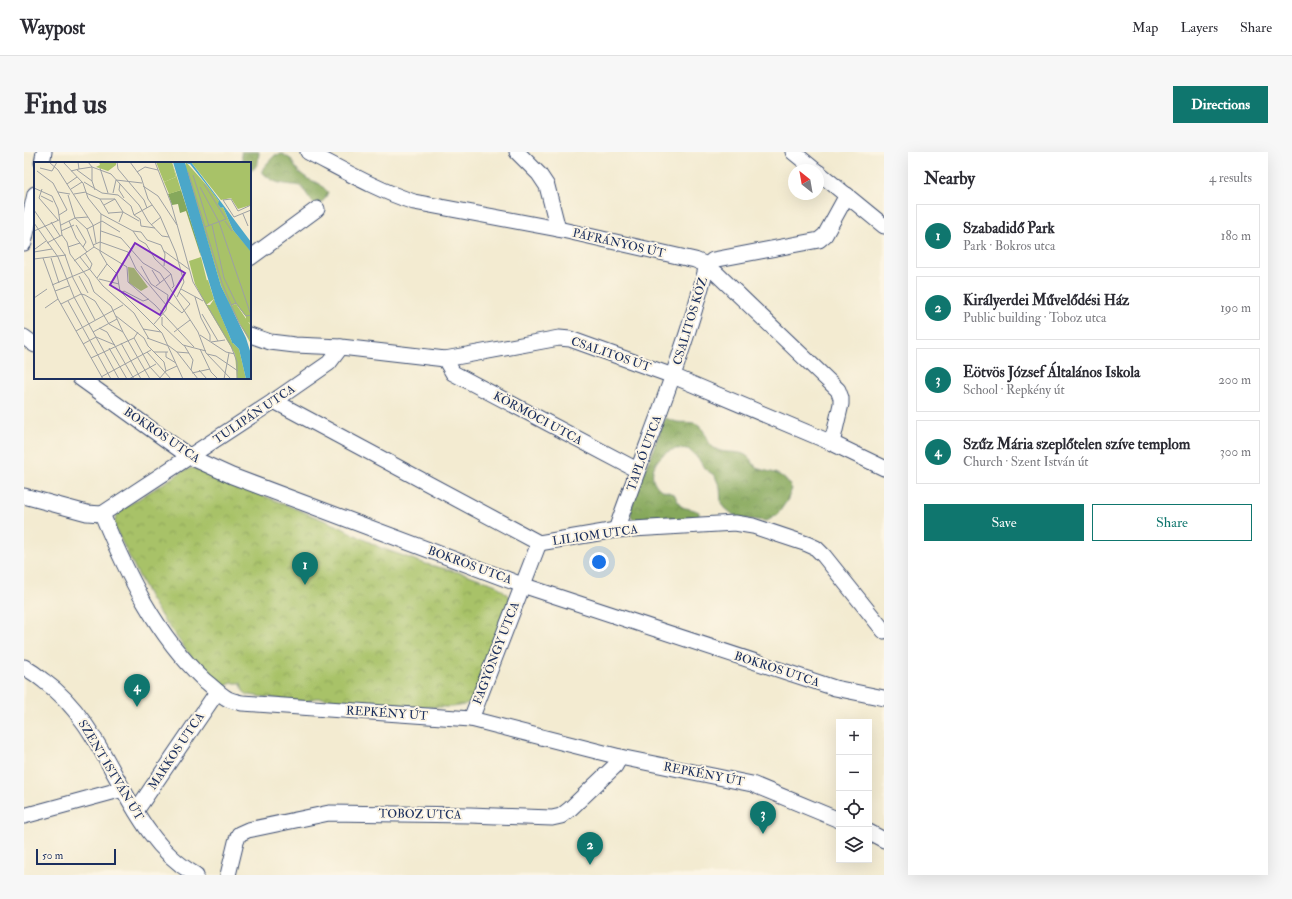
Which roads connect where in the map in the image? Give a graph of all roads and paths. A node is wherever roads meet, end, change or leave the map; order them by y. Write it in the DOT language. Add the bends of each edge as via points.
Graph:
graph roads {
  1 [pos="44,152"];
  2 [pos="308,152"];
  3 [pos="517,152"];
  4 [pos="793,152"];
  5 [pos="42,162"];
  6 [pos="808,164"];
  7 [pos="824,177"];
  8 [pos="847,195"];
  9 [pos="34,200"];
  10 [pos="317,209"];
  11 [pos="884,226"];
  12 [pos="558,229"];
  13 [pos="27,239"];
  14 [pos="251,257"];
  15 [pos="707,265"];
  16 [pos="251,335"];
  17 [pos="24,337"];
  18 [pos="34,344"];
  19 [pos="341,347"];
  20 [pos="445,359"];
  21 [pos="673,376"];
  22 [pos="81,379"];
  23 [pos="274,401"];
  24 [pos="832,443"];
  25 [pos="190,457"];
  26 [pos="884,468"];
  27 [pos="637,470"];
  28 [pos="24,496"];
  29 [pos="102,514"];
  30 [pos="616,530"];
  31 [pos="539,543"];
  32 [pos="522,585"];
  33 [pos="884,630"];
  34 [pos="24,667"];
  35 [pos="217,692"];
  36 [pos="884,698"];
  37 [pos="471,719"];
  38 [pos="620,757"];
  39 [pos="123,789"];
  40 [pos="136,811"];
  41 [pos="24,816"];
  42 [pos="836,819"];
  43 [pos="872,834"];
  44 [pos="884,840"];
  45 [pos="196,875"];
  46 [pos="228,875"];
  1 -- 5 [label="street"];
  2 -- 12 [label="street, PÁFRÁNYOS ÚT" via="401,198"];
  3 -- 12 [label="street" via="547,186"];
  4 -- 6 [label="street"];
  7 -- 8 [label="street"];
  8 -- 11 [label="street"];
  8 -- 15 [label="street" via="825,235 819,240 713,260"];
  9 -- 13 [label="street"];
  10 -- 14 [label="street"];
  12 -- 15 [label="street, PÁFRÁNYOS ÚT" via="695,260"];
  15 -- 21 [label="street, CSALITOS KÖZ"];
  15 -- 24 [label="street, PÁFRÁNYOS ÚT" via="838,390 841,404"];
  16 -- 19 [label="street, CSALITOS ÚT" via="270,342"];
  17 -- 18 [label="street"];
  19 -- 20 [label="street, CSALITOS ÚT"];
  19 -- 23 [label="street, TULIPÁN UTCA" via="329,363"];
  20 -- 21 [label="street, CSALITOS ÚT" via="559,338 570,339"];
  20 -- 27 [label="street, KÖRMÖCI UTCA" via="454,373"];
  21 -- 24 [label="street, CSALITOS ÚT"];
  21 -- 27 [label="street, TAPLÓ UTCA"];
  22 -- 25 [label="street, BOKROS UTCA"];
  23 -- 25 [label="street, TULIPÁN UTCA"];
  23 -- 31 [label="street, LILIOM UTCA"];
  24 -- 26 [label="street, CSALITOS ÚT"];
  25 -- 29 [label="street, TULIPÁN UTCA"];
  25 -- 32 [label="street, BOKROS UTCA" via="232,476"];
  27 -- 30 [label="street, TAPLÓ UTCA"];
  28 -- 29 [label="street" via="87,513"];
  29 -- 35 [label="street, REPKÉNY ÚT" via="130,576 155,620 187,662"];
  30 -- 31 [label="street, LILIOM UTCA"];
  30 -- 33 [label="street, LILIOM UTCA" via="734,523 753,526 807,544 824,556"];
  31 -- 32 [label="street, FAGYÖNGY UTCA"];
  32 -- 36 [label="street, BOKROS UTCA" via="835,688"];
  32 -- 37 [label="street, FAGYÖNGY UTCA"];
  34 -- 39 [label="street, SZENT ISTVÁN ÚT" via="52,686 69,703 85,723"];
  35 -- 37 [label="street, REPKÉNY ÚT" via="229,700 242,703"];
  35 -- 40 [label="street, MAKKOS UTCA"];
  37 -- 38 [label="street, REPKÉNY ÚT"];
  38 -- 42 [label="street, REPKÉNY ÚT" via="752,784"];
  38 -- 46 [label="street, TOBOZ UTCA" via="615,766 561,816 540,818 329,813 239,834"];
  39 -- 40 [label="street, SZENT ISTVÁN ÚT"];
  39 -- 41 [label="street"];
  40 -- 45 [label="street, SZENT ISTVÁN ÚT" via="165,851"];
  43 -- 44 [label="street"];
}
